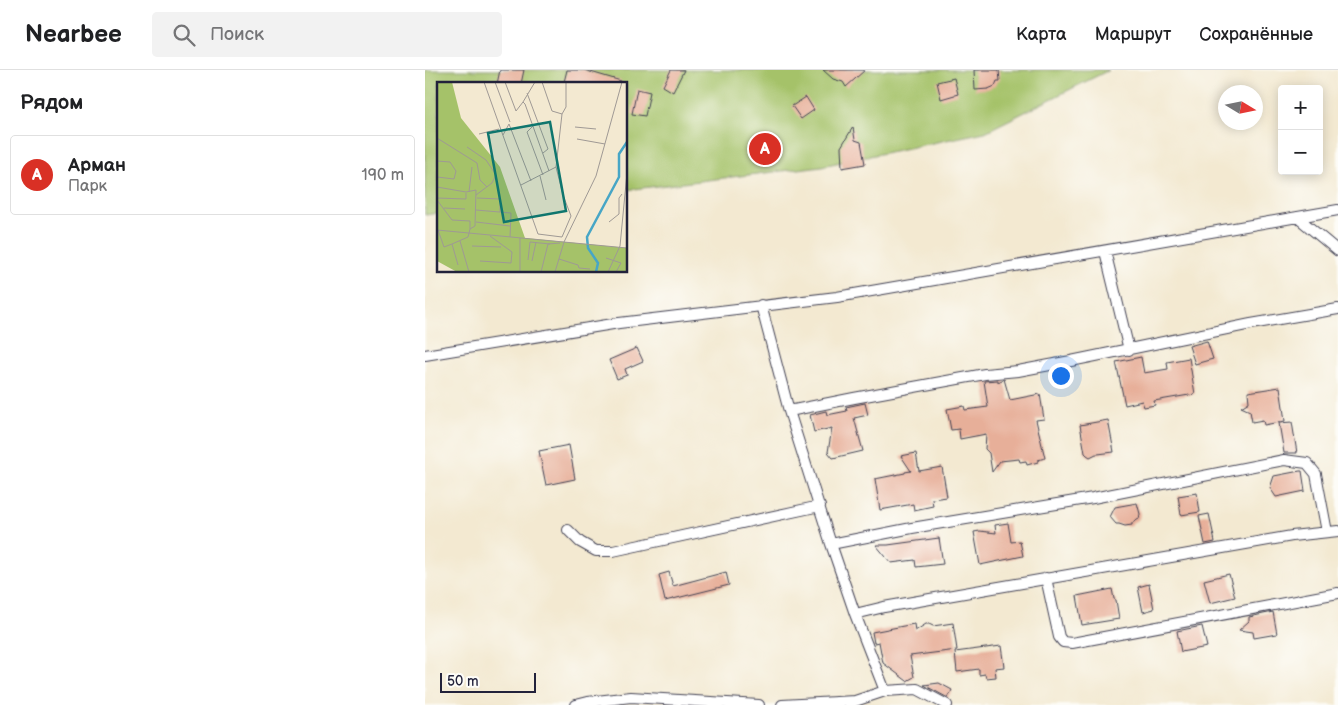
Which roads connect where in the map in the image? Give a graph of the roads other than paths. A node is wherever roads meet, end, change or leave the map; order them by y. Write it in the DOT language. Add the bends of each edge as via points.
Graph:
graph roads {
  1 [pos="1338,210"];
  2 [pos="1297,217"];
  3 [pos="1105,251"];
  4 [pos="1338,251"];
  5 [pos="761,306"];
  6 [pos="1338,309"];
  7 [pos="1129,350"];
  8 [pos="425,355"];
  9 [pos="789,411"];
  10 [pos="820,506"];
  11 [pos="568,530"];
  12 [pos="1338,531"];
  13 [pos="1327,532"];
  14 [pos="831,544"];
  15 [pos="1046,578"];
  16 [pos="1338,593"];
  17 [pos="855,614"];
  18 [pos="885,691"];
  19 [pos="576,705"];
  20 [pos="759,705"];
  21 [pos="782,705"];
  22 [pos="947,705"];
  1 -- 2 [label="street"];
  2 -- 3 [label="street"];
  2 -- 4 [label="street"];
  3 -- 5 [label="street" via="837,297"];
  3 -- 7 [label="street"];
  5 -- 8 [label="street" via="619,323"];
  5 -- 9 [label="street"];
  6 -- 7 [label="street"];
  7 -- 9 [label="street"];
  9 -- 10 [label="street"];
  10 -- 11 [label="street" via="613,551 596,551"];
  10 -- 14 [label="street"];
  12 -- 13 [label="street"];
  13 -- 14 [label="street" via="1315,474 1307,463 1284,460 1093,498"];
  13 -- 15 [label="street"];
  14 -- 17 [label="street"];
  15 -- 16 [label="street" via="1059,637 1063,642 1072,643"];
  15 -- 17 [label="street"];
  17 -- 18 [label="street"];
  18 -- 21 [label="street" via="855,701"];
  18 -- 22 [label="street" via="917,689"];
  19 -- 20 [label="street" via="631,697"];
}
